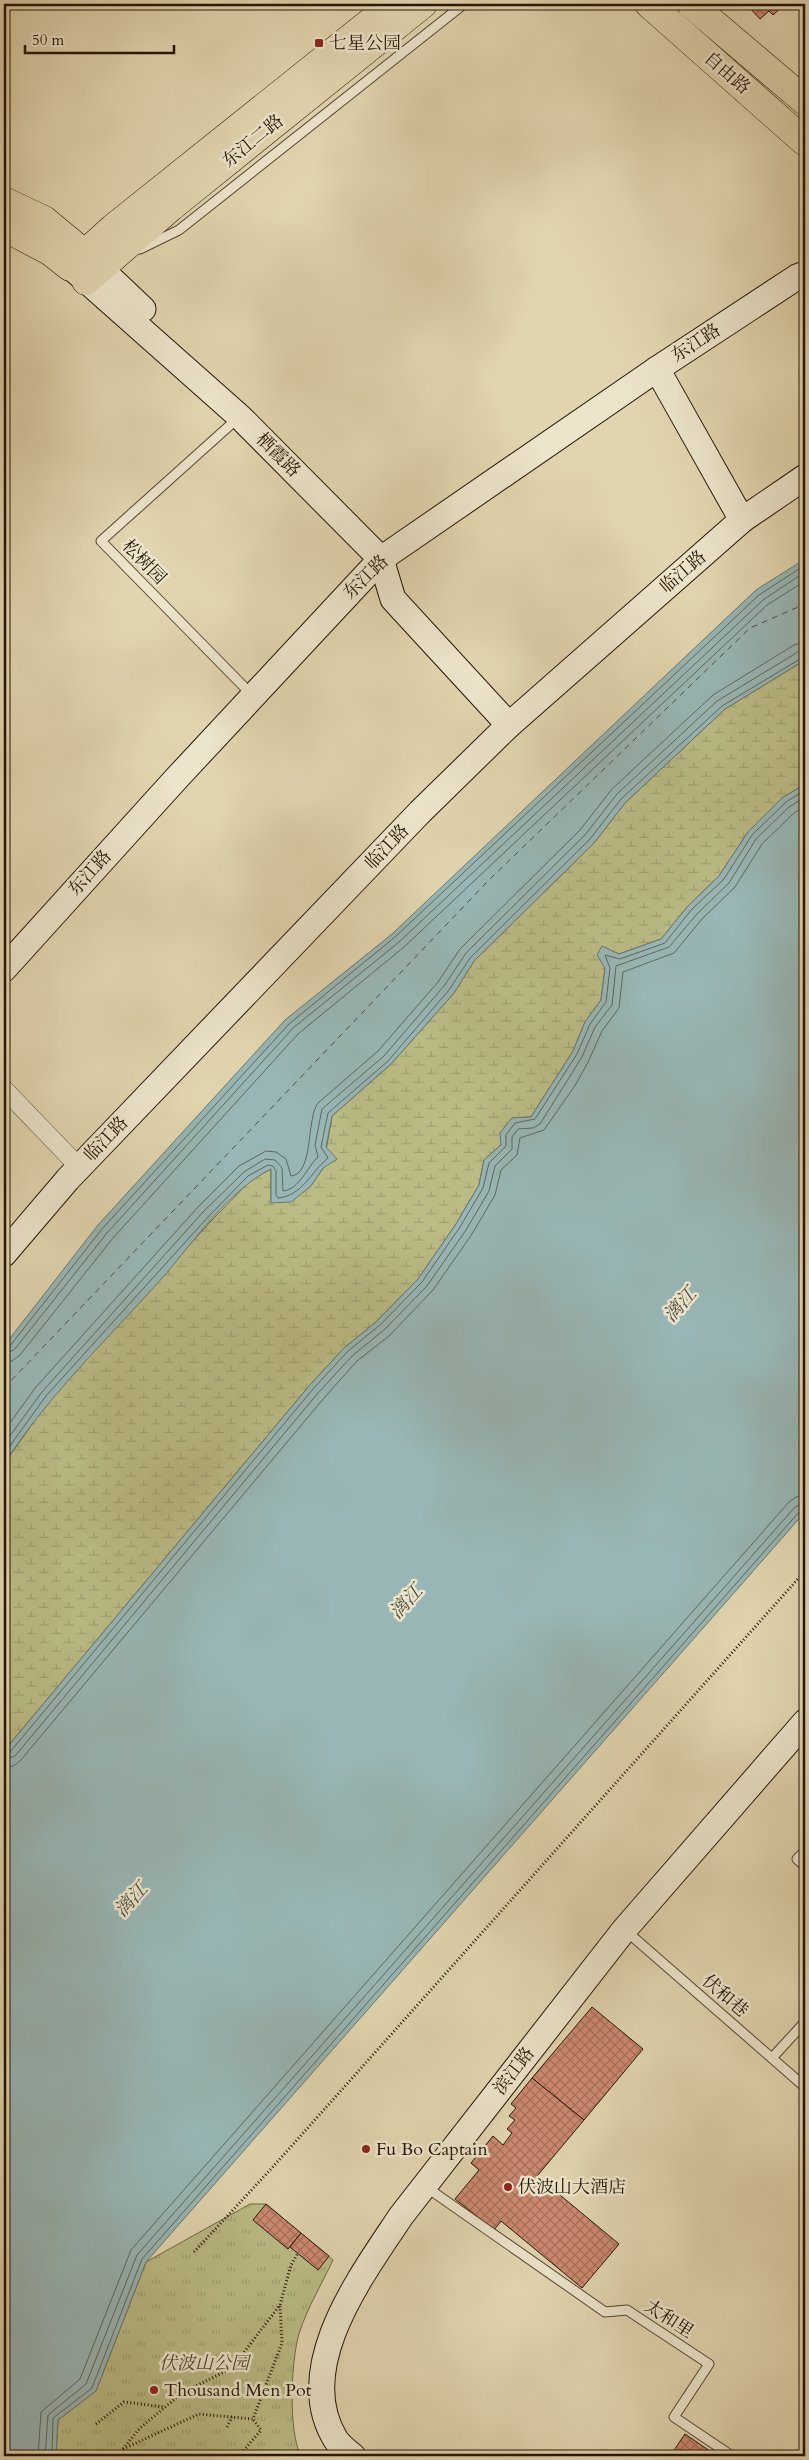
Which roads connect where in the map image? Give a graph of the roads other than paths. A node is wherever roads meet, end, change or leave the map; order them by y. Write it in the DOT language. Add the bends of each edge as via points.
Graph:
graph roads {
  1 [pos="392,4"];
  2 [pos="423,4"];
  3 [pos="464,4"];
  4 [pos="649,4"];
  5 [pos="691,4"];
  6 [pos="805,102"];
  7 [pos="805,142"];
  8 [pos="4,202"];
  9 [pos="4,227"];
  10 [pos="85,267"];
  11 [pos="802,269"];
  12 [pos="656,369"];
  13 [pos="240,417"];
  14 [pos="805,478"];
  15 [pos="742,520"];
  16 [pos="387,555"];
  17 [pos="252,696"];
  18 [pos="509,725"];
  19 [pos="4,969"];
  20 [pos="4,1089"];
  21 [pos="79,1167"];
  22 [pos="4,1254"];
  23 [pos="805,1722"];
  24 [pos="805,1851"];
  25 [pos="805,1866"];
  26 [pos="624,1930"];
  27 [pos="805,2022"];
  28 [pos="772,2058"];
  29 [pos="805,2087"];
  30 [pos="425,2186"];
  31 [pos="352,2456"];
  32 [pos="732,2456"];
  1 -- 10 [label="main road, 东江二路"];
  2 -- 10 [label="main road, 东江二路" via="171,207"];
  3 -- 10 [label="lane" via="179,230"];
  4 -- 7 [label="main road, 自由路"];
  5 -- 6 [label="main road, 自由路"];
  8 -- 10 [label="main road, 栖霞路" via="44,220"];
  9 -- 10 [label="main road, 栖霞路"];
  10 -- 13 [label="street, 栖霞路"];
  10 -- 16 [label="street, 栖霞路"];
  11 -- 12 [label="street, 东江路"];
  12 -- 15 [label="street"];
  12 -- 16 [label="street, 东江路"];
  13 -- 16 [label="street, 栖霞路"];
  13 -- 17 [label="lane, 松树园" via="101,542"];
  14 -- 15 [label="street, 临江路"];
  15 -- 18 [label="street, 临江路"];
  16 -- 17 [label="street, 东江路"];
  16 -- 18 [label="street, 栖霞路" via="393,599"];
  17 -- 19 [label="street, 东江路"];
  18 -- 21 [label="street, 临江路" via="420,812"];
  20 -- 21 [label="street"];
  21 -- 22 [label="street, 临江路"];
  23 -- 26 [label="street, 滨江路"];
  24 -- 25 [label="lane" via="797,1859"];
  26 -- 28 [label="lane, 伏和巷"];
  26 -- 30 [label="street, 滨江路"];
  27 -- 28 [label="lane"];
  28 -- 29 [label="lane, 伏和巷"];
  30 -- 31 [label="street, 滨江路" via="370,2264 340,2316 327,2347 321,2382 323,2410 337,2441"];
  30 -- 32 [label="lane, 太和里" via="605,2312 627,2310 709,2364 674,2417"];
}
